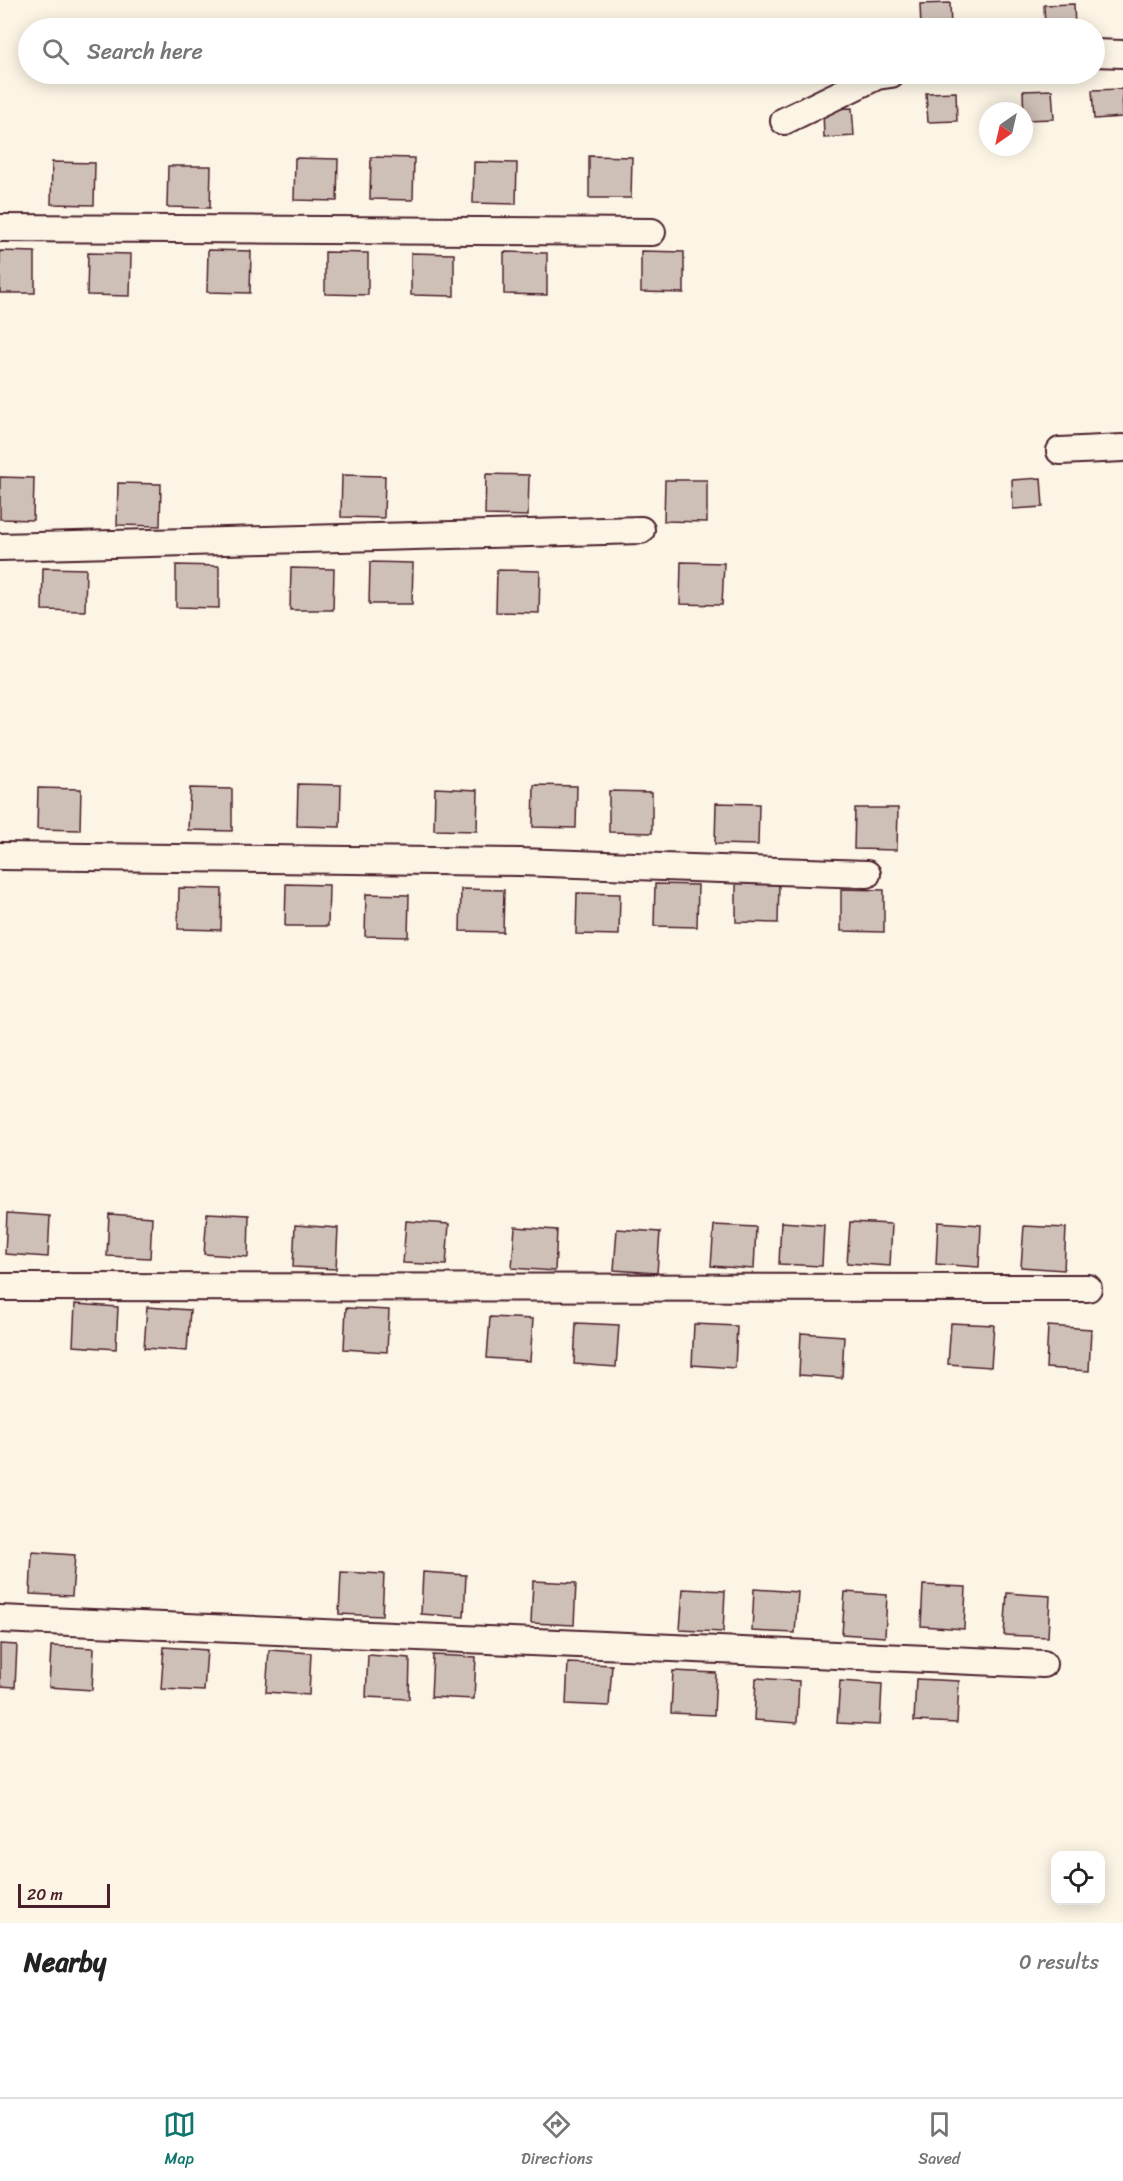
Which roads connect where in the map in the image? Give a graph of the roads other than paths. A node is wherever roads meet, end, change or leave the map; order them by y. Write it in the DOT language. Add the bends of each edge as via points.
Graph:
graph roads {
  1 [pos="1105,53"];
  2 [pos="1123,54"];
  3 [pos="860,84"];
  4 [pos="784,121"];
  5 [pos="0,228"];
  6 [pos="652,232"];
  7 [pos="1123,448"];
  8 [pos="1060,451"];
  9 [pos="641,530"];
  10 [pos="0,547"];
  11 [pos="0,856"];
  12 [pos="867,874"];
  13 [pos="0,1287"];
  14 [pos="1088,1288"];
  15 [pos="0,1619"];
  16 [pos="1043,1664"];
  1 -- 2 [label="street"];
  3 -- 4 [label="street"];
  5 -- 6 [label="street"];
  7 -- 8 [label="street"];
  9 -- 10 [label="street"];
  11 -- 12 [label="street" via="519,862"];
  13 -- 14 [label="street"];
  15 -- 16 [label="street"];
}
